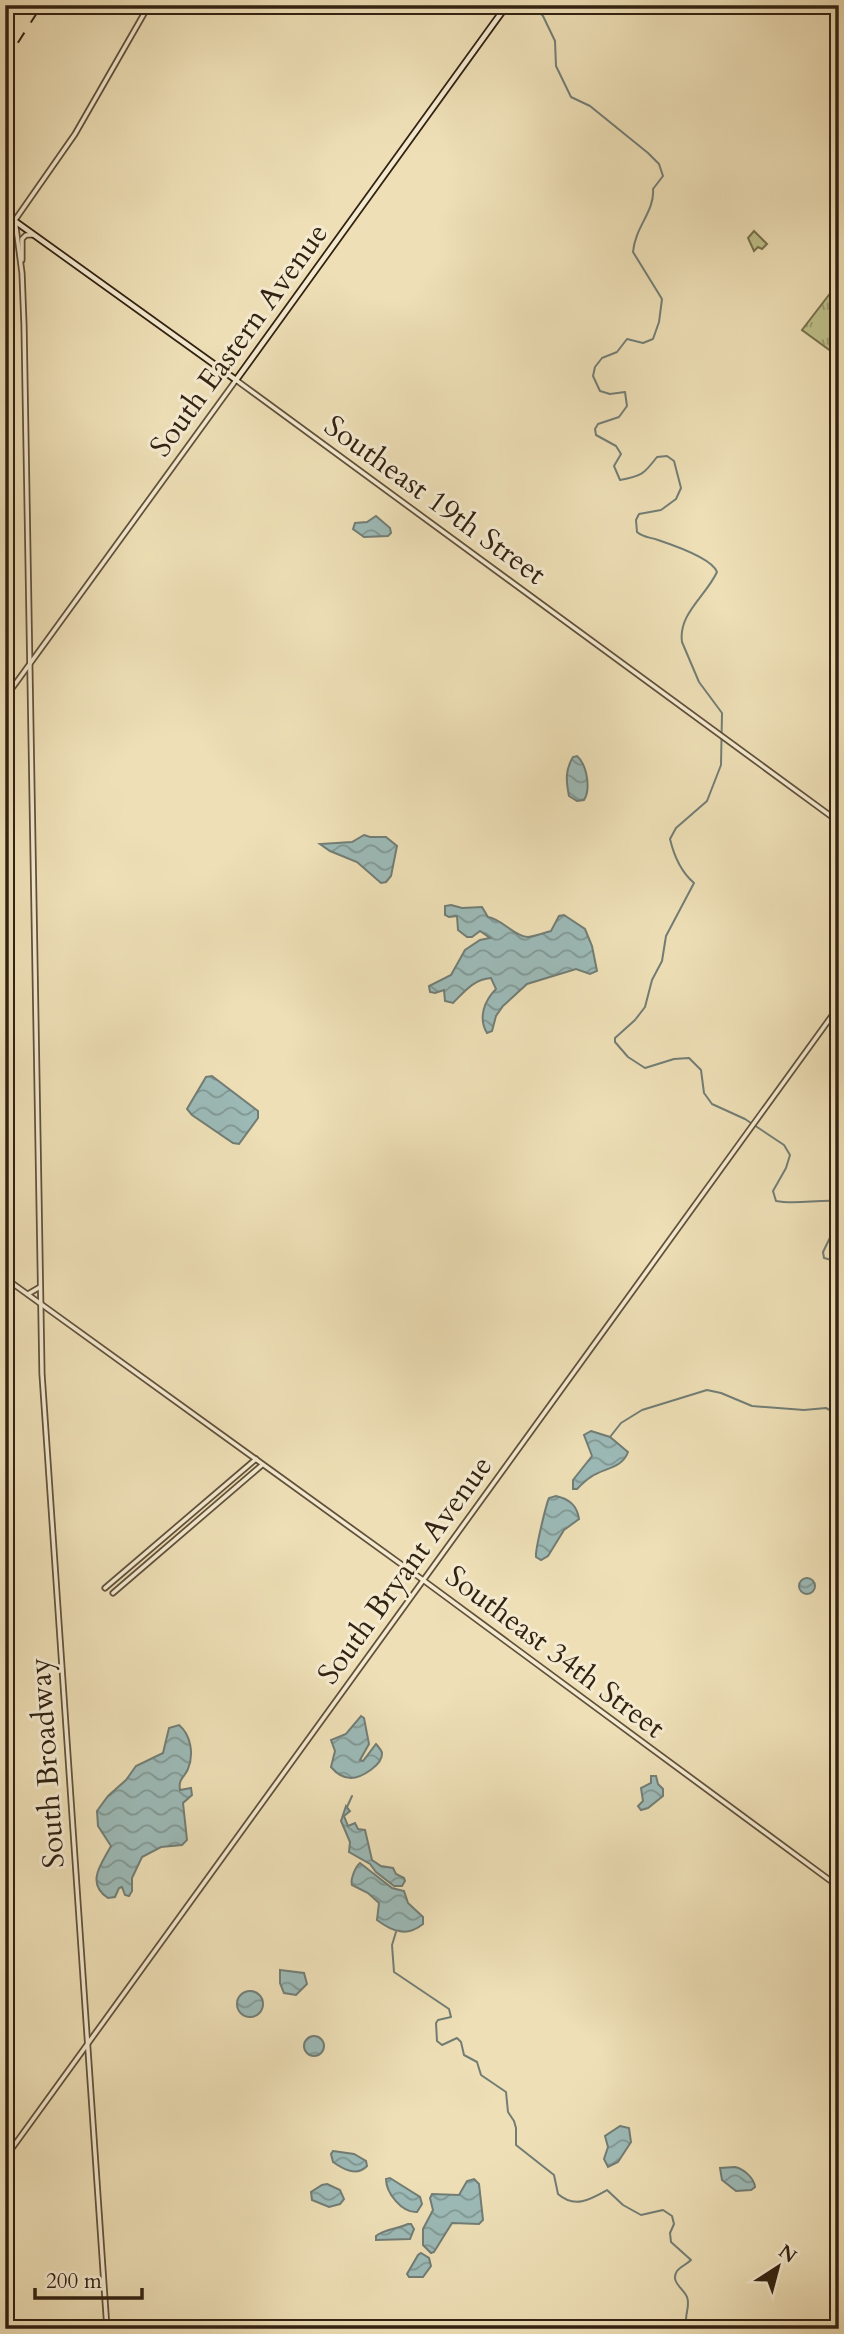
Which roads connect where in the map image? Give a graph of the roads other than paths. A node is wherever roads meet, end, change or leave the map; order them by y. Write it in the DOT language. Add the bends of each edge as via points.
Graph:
graph roads {
  1 [pos="149,5"];
  2 [pos="507,5"];
  3 [pos="5,214"];
  4 [pos="15,220"];
  5 [pos="37,235"];
  6 [pos="22,273"];
  7 [pos="236,380"];
  8 [pos="30,664"];
  9 [pos="5,698"];
  10 [pos="839,822"];
  11 [pos="839,1006"];
  12 [pos="5,1278"];
  13 [pos="40,1287"];
  14 [pos="28,1294"];
  15 [pos="40,1303"];
  16 [pos="256,1460"];
  17 [pos="262,1465"];
  18 [pos="423,1580"];
  19 [pos="105,1588"];
  20 [pos="113,1593"];
  21 [pos="839,1888"];
  22 [pos="88,2044"];
  23 [pos="5,2158"];
  24 [pos="107,2329"];
  1 -- 4 [label="street" via="75,134"];
  2 -- 7 [label="main road, South Eastern Avenue"];
  3 -- 4 [label="main road, Southeast 19th Street"];
  4 -- 5 [label="main road, Southeast 19th Street"];
  4 -- 6 [label="street, South Broadway"];
  5 -- 6 [label="street" via="26,235 21,242"];
  5 -- 7 [label="main road, Southeast 19th Street"];
  6 -- 8 [label="street, South Broadway"];
  7 -- 8 [label="street, South Eastern Avenue"];
  7 -- 10 [label="street, Southeast 19th Street"];
  8 -- 9 [label="street, South Eastern Avenue"];
  8 -- 13 [label="street, South Broadway"];
  11 -- 18 [label="street, South Bryant Avenue"];
  12 -- 14 [label="street, Southeast 34th Street"];
  13 -- 14 [label="street"];
  13 -- 15 [label="street, South Broadway"];
  14 -- 15 [label="street, Southeast 34th Street"];
  15 -- 16 [label="street, Southeast 34th Street"];
  15 -- 22 [label="street, South Broadway"];
  16 -- 17 [label="street, Southeast 34th Street"];
  16 -- 19 [label="street"];
  17 -- 18 [label="street, Southeast 34th Street"];
  17 -- 20 [label="street"];
  18 -- 21 [label="street, Southeast 34th Street"];
  18 -- 22 [label="street, South Bryant Avenue"];
  22 -- 23 [label="street, South Bryant Avenue"];
  22 -- 24 [label="street, South Broadway"];
}
